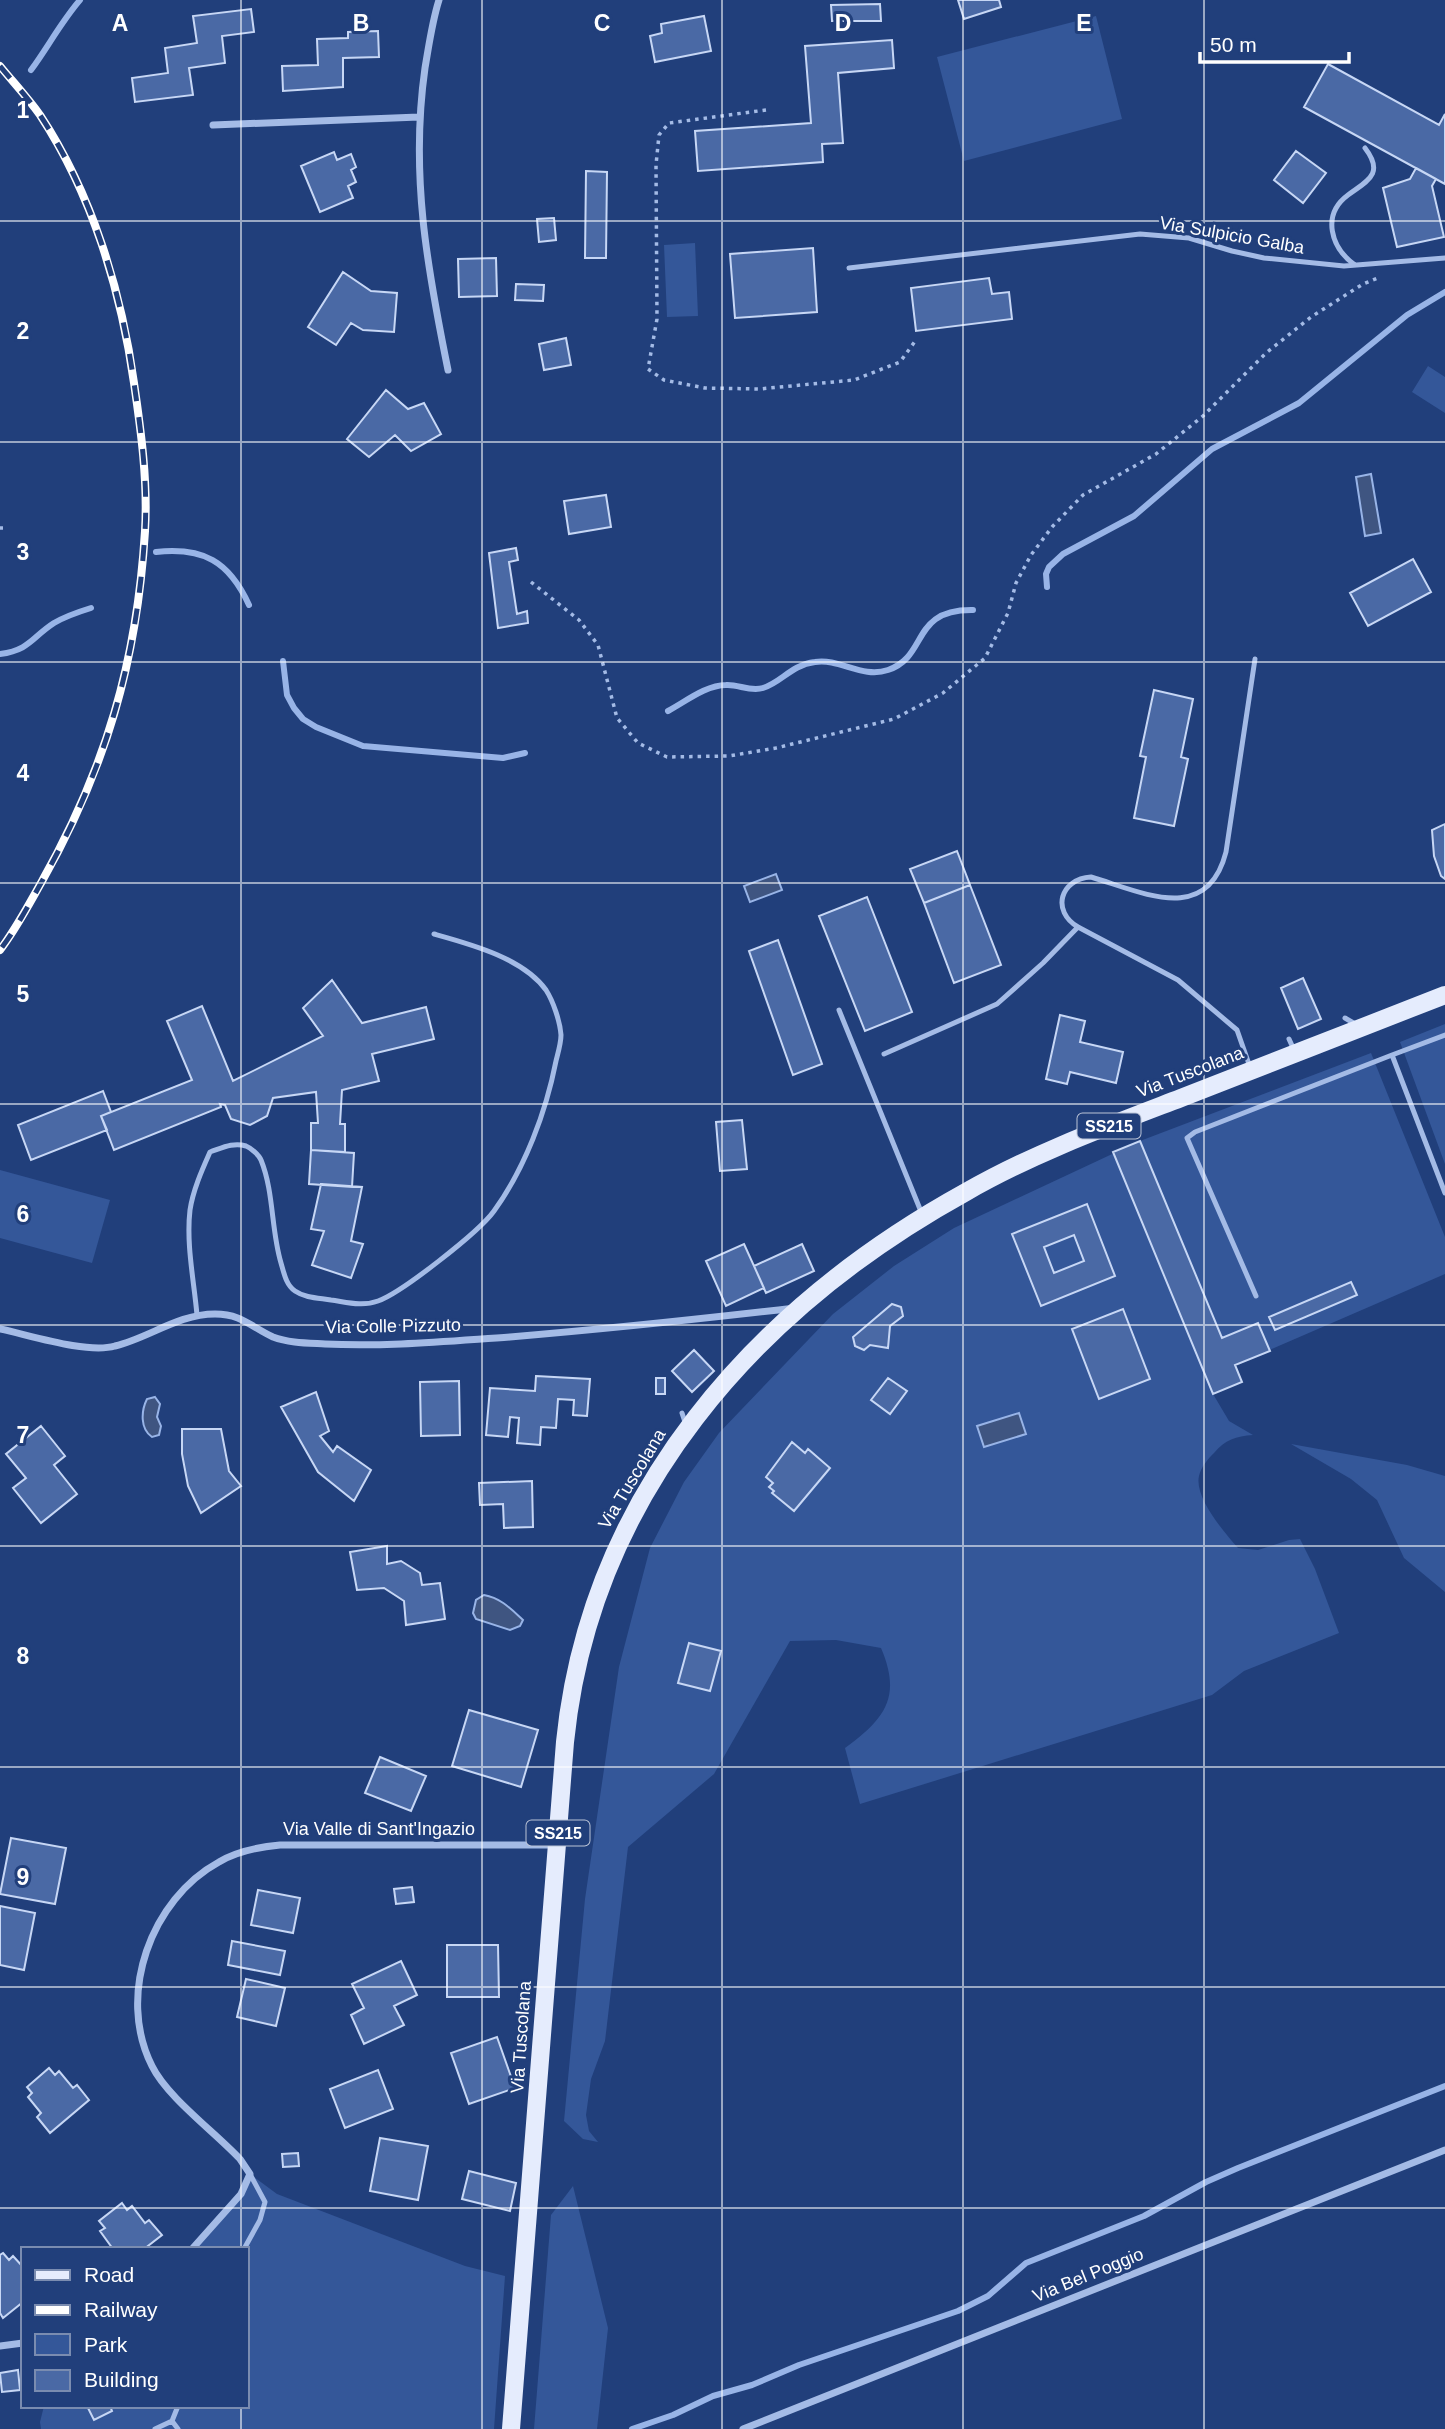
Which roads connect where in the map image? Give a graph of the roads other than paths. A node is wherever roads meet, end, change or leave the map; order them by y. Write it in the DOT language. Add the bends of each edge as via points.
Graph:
graph roads {
  1 [pos="439,0"];
  2 [pos="419,117"];
  3 [pos="213,125"];
  4 [pos="1364,148"];
  5 [pos="1445,258"];
  6 [pos="1355,265"];
  7 [pos="849,268"];
  8 [pos="448,370"];
  9 [pos="1255,659"];
  10 [pos="1078,927"];
  11 [pos="434,934"];
  12 [pos="1445,995"];
  13 [pos="839,1010"];
  14 [pos="1345,1018"];
  15 [pos="1362,1027"];
  16 [pos="1445,1035"];
  17 [pos="884,1054"];
  18 [pos="1392,1055"];
  19 [pos="1251,1070"];
  20 [pos="1445,1193"];
  21 [pos="923,1217"];
  22 [pos="1256,1296"];
  23 [pos="799,1307"];
  24 [pos="197,1315"];
  25 [pos="0,1329"];
  26 [pos="557,1845"];
  27 [pos="1445,2150"];
  28 [pos="250,2174"];
  29 [pos="194,2247"];
  30 [pos="245,2247"];
  31 [pos="21,2343"];
  32 [pos="0,2346"];
  33 [pos="177,2408"];
  34 [pos="172,2421"];
  35 [pos="155,2429"];
  36 [pos="178,2429"];
  37 [pos="511,2429"];
  38 [pos="743,2429"];
  1 -- 2 [label="street"];
  2 -- 3 [label="street"];
  2 -- 8 [label="street" via="423,233"];
  4 -- 6 [label="lane" via="1372,161 1371,177 1338,206 1333,219 1336,246"];
  5 -- 6 [label="lane, Via Sulpicio Galba"];
  6 -- 7 [label="lane, Via Sulpicio Galba" via="1264,258 1189,238 1140,234"];
  9 -- 10 [label="lane" via="1222,869 1198,894 1181,899 1091,877 1075,881 1062,901 1066,917"];
  10 -- 17 [label="lane" via="997,1004"];
  10 -- 19 [label="lane" via="1178,979 1237,1030"];
  11 -- 24 [label="lane" via="499,955 545,989 555,1010 561,1035 552,1081 527,1152 509,1187 471,1234 389,1296 369,1304 313,1297 295,1290 286,1279 260,1157 248,1146 230,1144 210,1153 190,1210"];
  12 -- 15 [label="main road, Via Tuscolana / SS215"];
  13 -- 21 [label="lane"];
  14 -- 15 [label="lane"];
  15 -- 19 [label="main road, Via Tuscolana / SS215" via="1292,1046"];
  16 -- 18 [label="lane"];
  18 -- 20 [label="lane"];
  18 -- 22 [label="lane" via="1187,1138"];
  19 -- 21 [label="main road, Via Tuscolana / SS215" via="1055,1148"];
  21 -- 23 [label="main road, Via Tuscolana / SS215"];
  23 -- 24 [label="street, Via Colle Pizzuto" via="605,1329 342,1344 293,1342 273,1337 237,1317"];
  23 -- 26 [label="main road, Via Tuscolana / SS215" via="755,1343 685,1421 611,1559 576,1666"];
  24 -- 25 [label="street, Via Colle Pizzuto" via="106,1348"];
  26 -- 28 [label="street, Via Valle di Sant'Ingazio" via="280,1845 230,1856 187,1885 162,1917 146,1952 139,1992 141,2028 149,2061 159,2078"];
  26 -- 37 [label="main road, Via Tuscolana / SS215"];
  27 -- 38 [label="street, Via Bel Poggio"];
  28 -- 29 [label="street" via="246,2187"];
  28 -- 30 [label="lane" via="265,2203"];
  31 -- 32 [label="street"];
  33 -- 34 [label="lane"];
  34 -- 35 [label="lane"];
  34 -- 36 [label="lane"];
}
